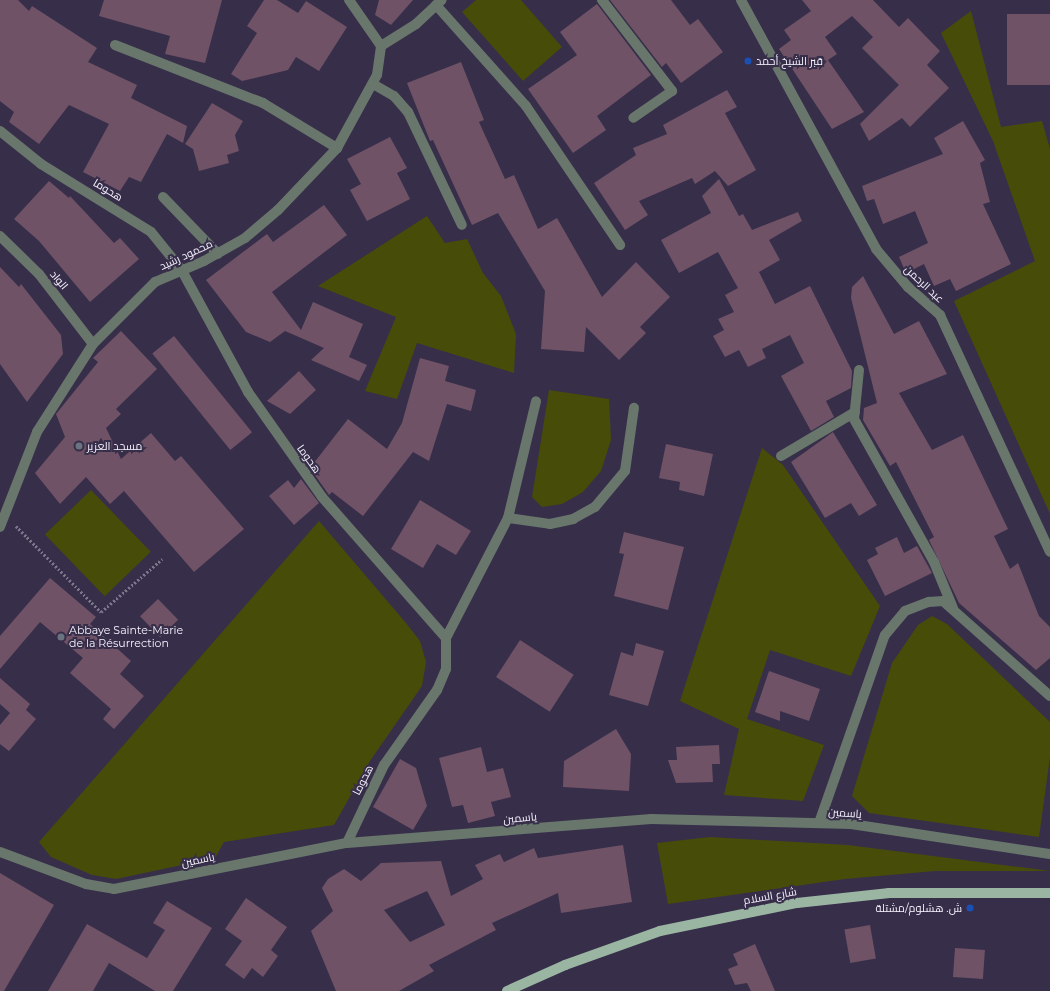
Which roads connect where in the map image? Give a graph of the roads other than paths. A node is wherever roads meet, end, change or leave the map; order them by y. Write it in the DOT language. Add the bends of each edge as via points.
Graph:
graph roads {
  1 [pos="349,0"];
  2 [pos="602,0"];
  3 [pos="741,0"];
  4 [pos="439,2"];
  5 [pos="115,45"];
  6 [pos="381,46"];
  7 [pos="373,84"];
  8 [pos="633,118"];
  9 [pos="0,131"];
  10 [pos="337,148"];
  11 [pos="163,197"];
  12 [pos="462,225"];
  13 [pos="0,236"];
  14 [pos="620,245"];
  15 [pos="218,254"];
  16 [pos="180,269"];
  17 [pos="93,344"];
  18 [pos="858,370"];
  19 [pos="536,401"];
  20 [pos="634,408"];
  21 [pos="855,412"];
  22 [pos="781,456"];
  23 [pos="508,518"];
  24 [pos="0,527"];
  25 [pos="1050,552"];
  26 [pos="953,608"];
  27 [pos="446,638"];
  28 [pos="1050,696"];
  29 [pos="819,823"];
  30 [pos="347,844"];
  31 [pos="0,852"];
  32 [pos="1050,854"];
  33 [pos="1050,893"];
  34 [pos="507,991"];
  1 -- 6 [label="street"];
  2 -- 8 [label="street" via="672,91"];
  3 -- 25 [label="street, عبد الرحمن" via="876,249 908,287 940,315"];
  4 -- 6 [label="street" via="416,24"];
  4 -- 14 [label="street" via="526,106"];
  5 -- 10 [label="street" via="263,103"];
  6 -- 7 [label="street, محمود رشيد"];
  7 -- 10 [label="street, محمود رشيد"];
  7 -- 12 [label="street" via="394,96 408,112"];
  9 -- 16 [label="street, هحوما" via="41,164 151,232"];
  10 -- 15 [label="street, محمود رشيد" via="278,210 245,238"];
  11 -- 15 [label="street"];
  13 -- 17 [label="street, الواد" via="39,274"];
  15 -- 16 [label="street, محمود رشيد"];
  16 -- 17 [label="street, محمود رشيد" via="138,296"];
  16 -- 27 [label="street, هحوما" via="248,392 278,436 322,497"];
  17 -- 24 [label="street, محمود رشيد" via="38,432"];
  18 -- 21 [label="street"];
  19 -- 23 [label="street"];
  20 -- 23 [label="street" via="625,471 595,507 573,519 550,524"];
  21 -- 22 [label="street"];
  21 -- 26 [label="street" via="854,419 934,562"];
  23 -- 27 [label="street"];
  26 -- 28 [label="street"];
  26 -- 29 [label="street" via="943,601 929,602 905,611 885,635"];
  27 -- 30 [label="street, هحوما" via="446,669 437,690 384,765"];
  29 -- 30 [label="street, ياسمين" via="651,819"];
  29 -- 32 [label="street, ياسمين" via="851,824"];
  30 -- 31 [label="street, ياسمين" via="114,889 86,884"];
  33 -- 34 [label="main road, شارع السلام" via="896,892 797,903 660,931 564,966"];
}
